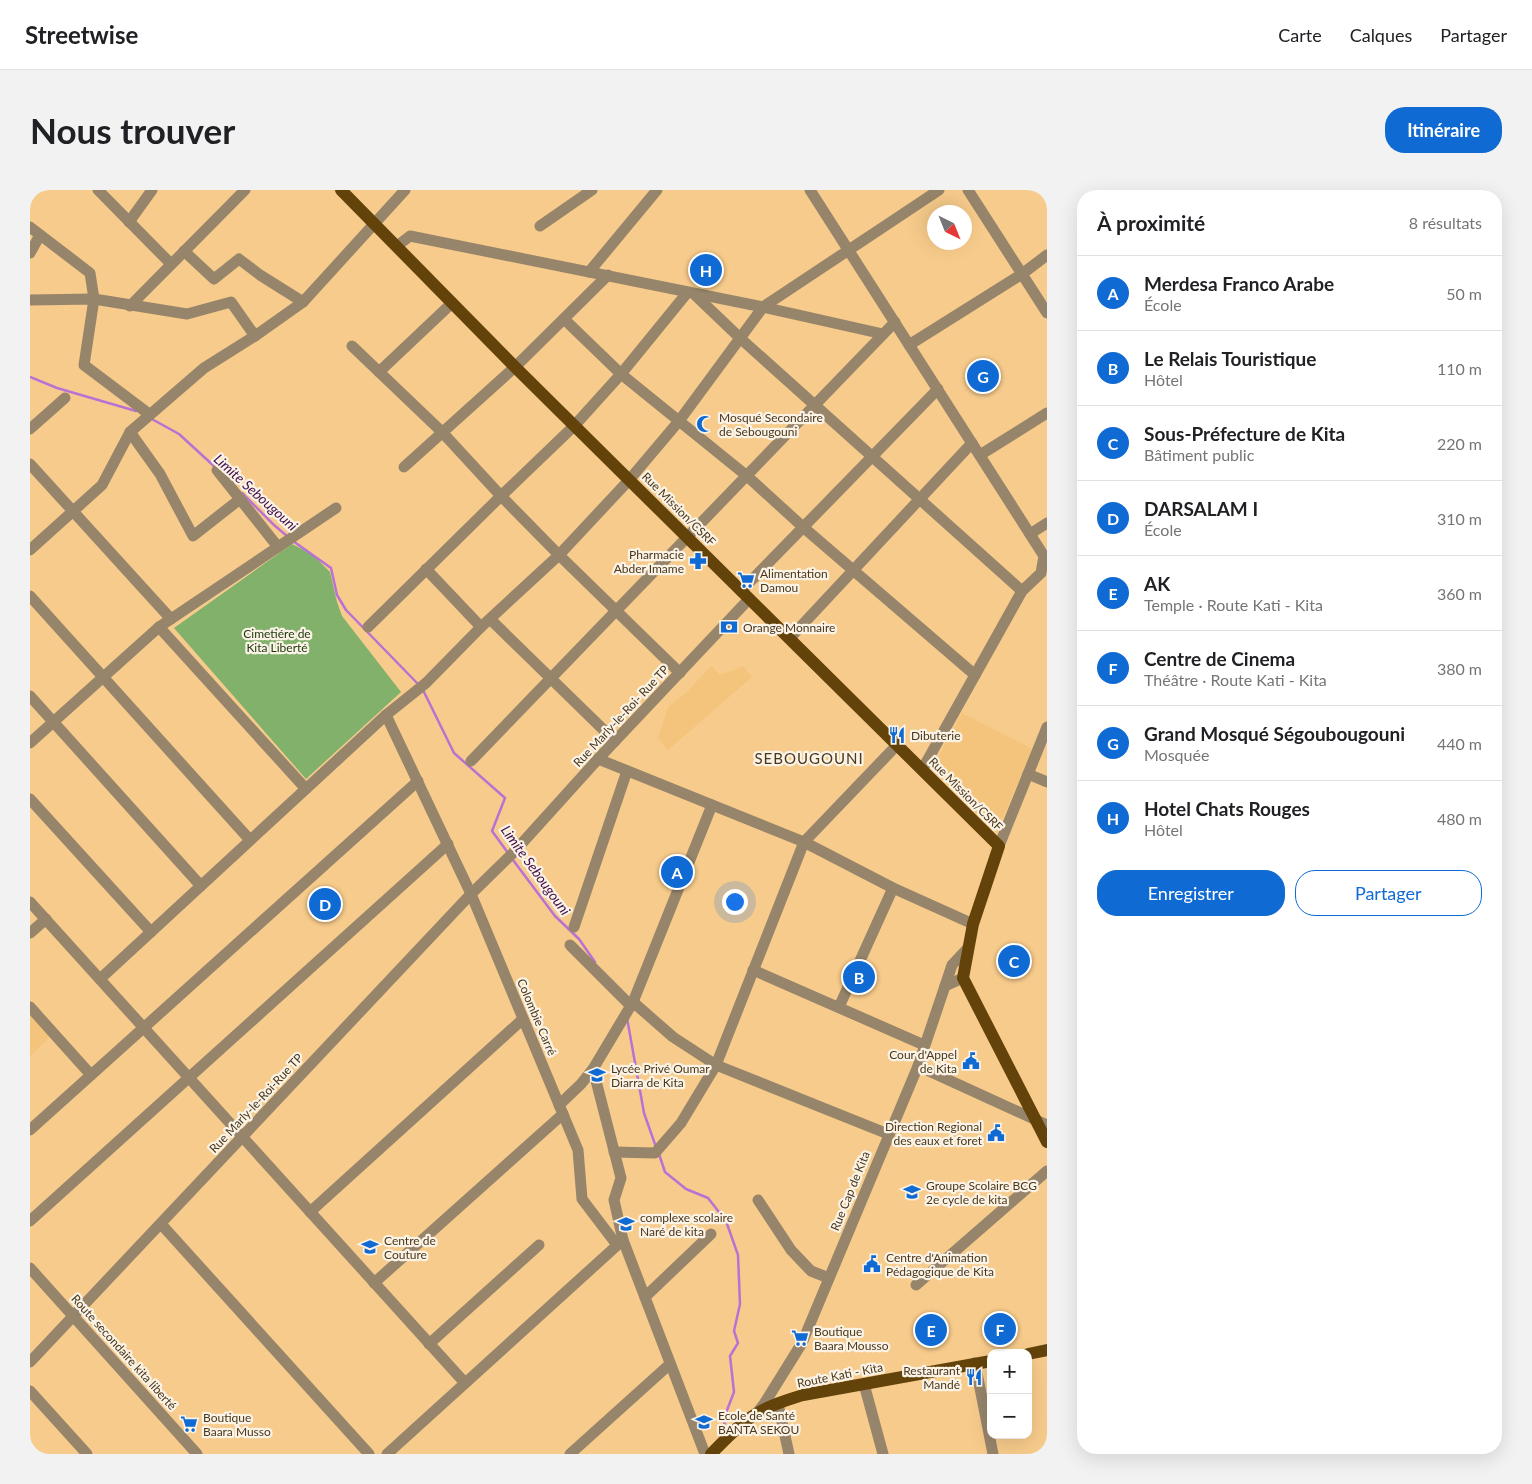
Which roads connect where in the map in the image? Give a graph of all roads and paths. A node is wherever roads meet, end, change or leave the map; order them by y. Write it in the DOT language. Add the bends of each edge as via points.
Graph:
graph roads {
  1 [pos="98,190"];
  2 [pos="152,190"];
  3 [pos="245,190"];
  4 [pos="341,190"];
  5 [pos="405,190"];
  6 [pos="592,190"];
  7 [pos="657,190"];
  8 [pos="810,190"];
  9 [pos="939,190"];
  10 [pos="968,190"];
  11 [pos="129,222"];
  12 [pos="375,224"];
  13 [pos="540,226"];
  14 [pos="30,227"];
  15 [pos="40,235"];
  16 [pos="397,246"];
  17 [pos="849,250"];
  18 [pos="184,251"];
  19 [pos="30,253"];
  20 [pos="1047,255"];
  21 [pos="171,264"];
  22 [pos="589,272"];
  23 [pos="1022,274"];
  24 [pos="608,276"];
  25 [pos="690,294"];
  26 [pos="94,299"];
  27 [pos="30,300"];
  28 [pos="303,302"];
  29 [pos="452,303"];
  30 [pos="130,306"];
  31 [pos="763,307"];
  32 [pos="1047,313"];
  33 [pos="564,319"];
  34 [pos="895,322"];
  35 [pos="883,334"];
  36 [pos="255,336"];
  37 [pos="740,338"];
  38 [pos="909,345"];
  39 [pos="352,346"];
  40 [pos="515,367"];
  41 [pos="379,372"];
  42 [pos="621,374"];
  43 [pos="938,388"];
  44 [pos="64,398"];
  45 [pos="816,404"];
  46 [pos="1047,413"];
  47 [pos="149,414"];
  48 [pos="680,421"];
  49 [pos="575,425"];
  50 [pos="30,429"];
  51 [pos="130,432"];
  52 [pos="442,432"];
  53 [pos="972,443"];
  54 [pos="980,455"];
  55 [pos="873,456"];
  56 [pos="30,464"];
  57 [pos="404,467"];
  58 [pos="216,470"];
  59 [pos="747,476"];
  60 [pos="630,479"];
  61 [pos="501,496"];
  62 [pos="240,499"];
  63 [pos="920,499"];
  64 [pos="336,508"];
  65 [pos="73,511"];
  66 [pos="1047,523"];
  67 [pos="803,527"];
  68 [pos="1030,534"];
  69 [pos="688,537"];
  70 [pos="278,547"];
  71 [pos="30,550"];
  72 [pos="559,555"];
  73 [pos="426,569"];
  74 [pos="853,571"];
  75 [pos="1044,574"];
  76 [pos="1022,591"];
  77 [pos="745,595"];
  78 [pos="30,596"];
  79 [pos="617,611"];
  80 [pos="171,619"];
  81 [pos="490,619"];
  82 [pos="160,627"];
  83 [pos="368,627"];
  84 [pos="481,627"];
  85 [pos="790,638"];
  86 [pos="680,673"];
  87 [pos="975,675"];
  88 [pos="103,677"];
  89 [pos="551,679"];
  90 [pos="30,696"];
  91 [pos="386,715"];
  92 [pos="54,722"];
  93 [pos="1047,727"];
  94 [pos="615,741"];
  95 [pos="30,743"];
  96 [pos="897,745"];
  97 [pos="598,759"];
  98 [pos="472,761"];
  99 [pos="922,770"];
  100 [pos="627,771"];
  101 [pos="1028,774"];
  102 [pos="418,781"];
  103 [pos="1047,782"];
  104 [pos="306,789"];
  105 [pos="30,798"];
  106 [pos="712,805"];
  107 [pos="250,840"];
  108 [pos="804,842"];
  109 [pos="448,844"];
  110 [pos="999,846"];
  111 [pos="502,863"];
  112 [pos="202,886"];
  113 [pos="893,888"];
  114 [pos="471,894"];
  115 [pos="30,902"];
  116 [pos="46,919"];
  117 [pos="973,924"];
  118 [pos="574,927"];
  119 [pos="151,932"];
  120 [pos="30,933"];
  121 [pos="570,945"];
  122 [pos="968,948"];
  123 [pos="753,970"];
  124 [pos="963,978"];
  125 [pos="100,979"];
  126 [pos="945,986"];
  127 [pos="632,1004"];
  128 [pos="30,1007"];
  129 [pos="839,1007"];
  130 [pos="523,1019"];
  131 [pos="144,1027"];
  132 [pos="924,1045"];
  133 [pos="716,1065"];
  134 [pos="918,1066"];
  135 [pos="593,1070"];
  136 [pos="91,1075"];
  137 [pos="189,1078"];
  138 [pos="561,1110"];
  139 [pos="1042,1123"];
  140 [pos="30,1130"];
  141 [pos="888,1134"];
  142 [pos="242,1137"];
  143 [pos="1047,1142"];
  144 [pos="614,1152"];
  145 [pos="1047,1171"];
  146 [pos="758,1200"];
  147 [pos="310,1212"];
  148 [pos="30,1221"];
  149 [pos="160,1224"];
  150 [pos="711,1234"];
  151 [pos="620,1242"];
  152 [pos="539,1245"];
  153 [pos="30,1268"];
  154 [pos="829,1278"];
  155 [pos="374,1282"];
  156 [pos="916,1285"];
  157 [pos="645,1297"];
  158 [pos="74,1316"];
  159 [pos="429,1344"];
  160 [pos="1047,1350"];
  161 [pos="1032,1353"];
  162 [pos="987,1361"];
  163 [pos="30,1362"];
  164 [pos="670,1364"];
  165 [pos="975,1364"];
  166 [pos="465,1383"];
  167 [pos="864,1384"];
  168 [pos="30,1391"];
  169 [pos="778,1404"];
  170 [pos="756,1414"];
  171 [pos="87,1454"];
  172 [pos="198,1454"];
  173 [pos="369,1454"];
  174 [pos="386,1454"];
  175 [pos="570,1454"];
  176 [pos="705,1454"];
  177 [pos="711,1454"];
  178 [pos="789,1454"];
  179 [pos="883,1454"];
  180 [pos="993,1454"];
  1 -- 11 [label="street"];
  2 -- 11 [label="street"];
  3 -- 18 [label="street"];
  4 -- 12 [label="main road, Rue Mission/CSRF"];
  5 -- 12 [label="street"];
  6 -- 13 [label="street"];
  7 -- 22 [label="street"];
  8 -- 17 [label="street"];
  9 -- 17 [label="street"];
  10 -- 23 [label="street"];
  11 -- 21 [label="street"];
  12 -- 16 [label="main road, Rue Mission/CSRF"];
  12 -- 28 [label="street"];
  14 -- 15 [label="street"];
  15 -- 19 [label="street"];
  15 -- 26 [label="street" via="90,273"];
  16 -- 22 [label="street" via="410,236"];
  16 -- 29 [label="main road, Rue Mission/CSRF"];
  17 -- 31 [label="street"];
  17 -- 34 [label="street"];
  18 -- 21 [label="street"];
  18 -- 28 [label="street" via="214,279 239,259"];
  20 -- 23 [label="street"];
  21 -- 30 [label="street"];
  22 -- 24 [label="street"];
  23 -- 32 [label="street"];
  23 -- 38 [label="street"];
  24 -- 25 [label="street"];
  24 -- 33 [label="street"];
  25 -- 31 [label="street"];
  25 -- 37 [label="street"];
  25 -- 42 [label="street"];
  26 -- 27 [label="street"];
  26 -- 30 [label="street"];
  26 -- 47 [label="street" via="84,365"];
  28 -- 36 [label="street"];
  29 -- 40 [label="main road, Rue Mission/CSRF"];
  29 -- 41 [label="street"];
  30 -- 36 [label="street" via="187,314 231,302"];
  31 -- 35 [label="street"];
  31 -- 37 [label="street"];
  33 -- 40 [label="street"];
  33 -- 42 [label="street"];
  34 -- 35 [label="street"];
  34 -- 38 [label="street"];
  35 -- 45 [label="street"];
  36 -- 47 [label="street" via="204,368"];
  37 -- 45 [label="street"];
  37 -- 48 [label="street"];
  38 -- 43 [label="street"];
  39 -- 41 [label="street"];
  40 -- 49 [label="main road, Rue Mission/CSRF"];
  40 -- 52 [label="street"];
  41 -- 52 [label="street"];
  42 -- 48 [label="street"];
  42 -- 49 [label="street"];
  43 -- 53 [label="street"];
  43 -- 55 [label="street, Rue Marly-le-Roi- Rue TP"];
  44 -- 50 [label="street"];
  45 -- 55 [label="street"];
  45 -- 59 [label="street"];
  46 -- 54 [label="street"];
  47 -- 51 [label="street"];
  48 -- 59 [label="street"];
  48 -- 60 [label="street"];
  49 -- 60 [label="main road, Rue Mission/CSRF"];
  49 -- 61 [label="street"];
  51 -- 62 [label="street" via="160,474 193,536"];
  51 -- 65 [label="street" via="102,485"];
  52 -- 57 [label="street"];
  52 -- 61 [label="street"];
  53 -- 54 [label="street"];
  53 -- 63 [label="street"];
  54 -- 68 [label="street"];
  55 -- 63 [label="street"];
  55 -- 67 [label="street, Rue Marly-le-Roi- Rue TP"];
  56 -- 65 [label="street"];
  58 -- 62 [label="street"];
  59 -- 67 [label="street"];
  59 -- 69 [label="street"];
  60 -- 69 [label="main road, Rue Mission/CSRF"];
  60 -- 72 [label="street"];
  61 -- 72 [label="street"];
  61 -- 73 [label="street"];
  62 -- 70 [label="street"];
  63 -- 74 [label="street"];
  63 -- 76 [label="street"];
  64 -- 70 [label="street"];
  65 -- 71 [label="street"];
  65 -- 80 [label="street"];
  66 -- 68 [label="street"];
  67 -- 74 [label="street"];
  67 -- 77 [label="street, Rue Marly-le-Roi- Rue TP"];
  68 -- 75 [label="street" via="1044,556"];
  69 -- 77 [label="main road, Rue Mission/CSRF"];
  69 -- 79 [label="street"];
  70 -- 80 [label="street"];
  72 -- 79 [label="street"];
  72 -- 81 [label="street"];
  73 -- 83 [label="street"];
  73 -- 84 [label="street"];
  74 -- 85 [label="street"];
  74 -- 87 [label="street"];
  75 -- 76 [label="street"];
  76 -- 87 [label="street"];
  77 -- 85 [label="main road, Rue Mission/CSRF"];
  77 -- 86 [label="street, Rue Marly-le-Roi- Rue TP"];
  78 -- 88 [label="street"];
  79 -- 86 [label="street"];
  79 -- 89 [label="street"];
  80 -- 82 [label="street"];
  81 -- 84 [label="street"];
  81 -- 89 [label="street"];
  82 -- 88 [label="street"];
  82 -- 104 [label="street"];
  84 -- 91 [label="street" via="426,683"];
  85 -- 96 [label="main road, Rue Mission/CSRF"];
  86 -- 94 [label="street, Rue Marly-le-Roi- Rue TP"];
  87 -- 99 [label="street"];
  88 -- 92 [label="street"];
  88 -- 107 [label="street"];
  89 -- 94 [label="street"];
  89 -- 98 [label="street"];
  90 -- 92 [label="street"];
  91 -- 102 [label="street, Colombie Carré"];
  91 -- 104 [label="street"];
  92 -- 95 [label="street"];
  92 -- 112 [label="street"];
  93 -- 101 [label="street"];
  94 -- 97 [label="street, Rue Marly-le-Roi- Rue TP"];
  96 -- 99 [label="main road, Rue Mission/CSRF"];
  96 -- 108 [label="street"];
  97 -- 100 [label="street"];
  97 -- 111 [label="street, Rue Marly-le-Roi- Rue TP"];
  99 -- 110 [label="main road, Rue Mission/CSRF"];
  100 -- 106 [label="street"];
  100 -- 118 [label="street"];
  101 -- 103 [label="street"];
  101 -- 110 [label="street"];
  102 -- 109 [label="street, Colombie Carré"];
  102 -- 131 [label="street"];
  104 -- 107 [label="street"];
  105 -- 119 [label="street"];
  106 -- 108 [label="street"];
  106 -- 127 [label="street"];
  107 -- 112 [label="street"];
  108 -- 113 [label="street"];
  108 -- 123 [label="street"];
  109 -- 114 [label="street, Colombie Carré"];
  109 -- 137 [label="street"];
  110 -- 117 [label="main road"];
  111 -- 114 [label="street, Rue Marly-le-Roi-Rue TP"];
  112 -- 119 [label="street"];
  113 -- 117 [label="street"];
  113 -- 129 [label="street"];
  114 -- 130 [label="street, Colombie Carré"];
  114 -- 142 [label="street, Rue Marly-le-Roi-Rue TP"];
  115 -- 116 [label="street"];
  116 -- 120 [label="street"];
  116 -- 125 [label="street"];
  117 -- 122 [label="main road"];
  119 -- 125 [label="street"];
  121 -- 127 [label="street"];
  122 -- 124 [label="main road"];
  122 -- 126 [label="street, Rue Cap de Kita" via="952,965"];
  123 -- 129 [label="street"];
  123 -- 133 [label="street"];
  124 -- 126 [label="street"];
  124 -- 139 [label="main road"];
  125 -- 131 [label="street"];
  126 -- 132 [label="street, Rue Cap de Kita"];
  127 -- 133 [label="street" via="673,1037"];
  127 -- 135 [label="street"];
  128 -- 136 [label="street"];
  129 -- 132 [label="street"];
  130 -- 138 [label="street, Colombie Carré"];
  130 -- 147 [label="street"];
  131 -- 136 [label="street"];
  131 -- 137 [label="street"];
  132 -- 134 [label="street, Rue Cap de Kita"];
  133 -- 141 [label="street"];
  133 -- 144 [label="street" via="681,1123 656,1153"];
  134 -- 139 [label="street"];
  134 -- 141 [label="street, Rue Cap de Kita"];
  135 -- 138 [label="street"];
  135 -- 144 [label="street"];
  136 -- 140 [label="street"];
  137 -- 142 [label="street"];
  137 -- 148 [label="street"];
  138 -- 151 [label="street, Colombie Carré" via="578,1150 582,1199"];
  138 -- 155 [label="street"];
  139 -- 143 [label="main road"];
  141 -- 154 [label="street, Rue Cap de Kita"];
  142 -- 147 [label="street"];
  142 -- 149 [label="street, Rue Marly-le-Roi-Rue TP"];
  144 -- 151 [label="street" via="621,1178 614,1200"];
  145 -- 156 [label="street"];
  146 -- 154 [label="street" via="791,1250 812,1271"];
  147 -- 155 [label="street"];
  149 -- 158 [label="street, Rue Marly-le-Roi-Rue TP"];
  149 -- 173 [label="street"];
  150 -- 157 [label="street"];
  151 -- 157 [label="street"];
  151 -- 166 [label="street"];
  152 -- 159 [label="street"];
  153 -- 158 [label="street, Route secondaire kita liberté"];
  154 -- 170 [label="street, Rue Cap de Kita" via="802,1343"];
  155 -- 159 [label="street"];
  157 -- 164 [label="street"];
  158 -- 163 [label="street, Rue Marly-le-Roi-Rue TP"];
  158 -- 172 [label="street, Route secondaire kita liberté"];
  159 -- 166 [label="street"];
  160 -- 161 [label="main road"];
  162 -- 165 [label="main road, Route Kati - Kita"];
  164 -- 175 [label="street"];
  164 -- 176 [label="street"];
  165 -- 167 [label="main road, Route Kati - Kita"];
  165 -- 180 [label="street"];
  166 -- 174 [label="street"];
  167 -- 169 [label="main road, Route Kati - Kita" via="804,1395"];
  167 -- 179 [label="street"];
  168 -- 171 [label="street"];
  169 -- 170 [label="main road, Route Kati - Kita"];
  169 -- 178 [label="street"];
  170 -- 177 [label="main road, Route Kati - Kita"];
}
